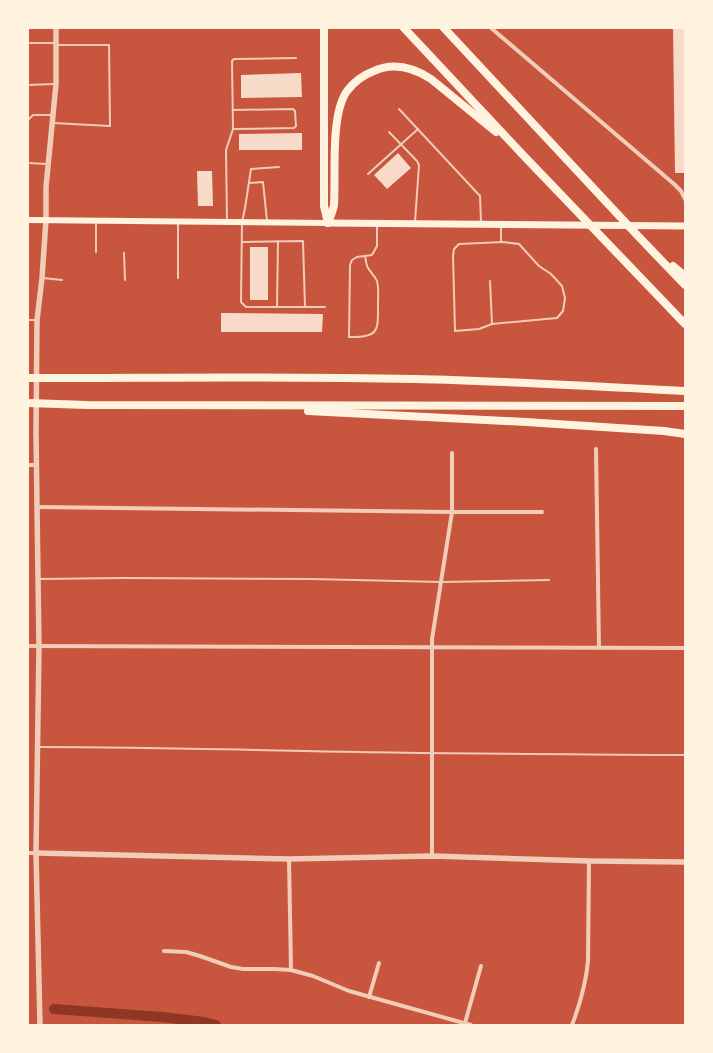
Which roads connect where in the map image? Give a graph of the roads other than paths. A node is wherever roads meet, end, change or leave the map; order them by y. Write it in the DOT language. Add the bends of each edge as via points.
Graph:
graph roads {
  1 [pos="56,28"];
  2 [pos="324,28"];
  3 [pos="404,28"];
  4 [pos="444,28"];
  5 [pos="491,28"];
  6 [pos="28,43"];
  7 [pos="56,44"];
  8 [pos="296,58"];
  9 [pos="56,84"];
  10 [pos="28,85"];
  11 [pos="399,109"];
  12 [pos="233,110"];
  13 [pos="52,115"];
  14 [pos="28,120"];
  15 [pos="52,123"];
  16 [pos="233,129"];
  17 [pos="418,129"];
  18 [pos="389,132"];
  19 [pos="401,144"];
  20 [pos="523,154"];
  21 [pos="28,163"];
  22 [pos="48,164"];
  23 [pos="279,167"];
  24 [pos="368,174"];
  25 [pos="249,183"];
  26 [pos="685,199"];
  27 [pos="28,220"];
  28 [pos="46,220"];
  29 [pos="96,221"];
  30 [pos="178,221"];
  31 [pos="227,222"];
  32 [pos="242,222"];
  33 [pos="267,222"];
  34 [pos="328,223"];
  35 [pos="377,223"];
  36 [pos="415,223"];
  37 [pos="481,224"];
  38 [pos="501,224"];
  39 [pos="685,226"];
  40 [pos="638,236"];
  41 [pos="278,241"];
  42 [pos="242,242"];
  43 [pos="501,242"];
  44 [pos="96,252"];
  45 [pos="124,253"];
  46 [pos="365,256"];
  47 [pos="685,276"];
  48 [pos="42,278"];
  49 [pos="178,278"];
  50 [pos="62,280"];
  51 [pos="125,280"];
  52 [pos="490,281"];
  53 [pos="685,285"];
  54 [pos="325,306"];
  55 [pos="277,307"];
  56 [pos="305,307"];
  57 [pos="28,320"];
  58 [pos="36,320"];
  59 [pos="492,324"];
  60 [pos="685,324"];
  61 [pos="28,378"];
  62 [pos="685,391"];
  63 [pos="28,403"];
  64 [pos="181,405"];
  65 [pos="685,406"];
  66 [pos="685,434"];
  67 [pos="596,449"];
  68 [pos="452,453"];
  69 [pos="28,465"];
  70 [pos="36,465"];
  71 [pos="37,507"];
  72 [pos="452,512"];
  73 [pos="542,512"];
  74 [pos="38,579"];
  75 [pos="549,580"];
  76 [pos="442,582"];
  77 [pos="28,646"];
  78 [pos="39,646"];
  79 [pos="432,647"];
  80 [pos="599,647"];
  81 [pos="685,648"];
  82 [pos="38,747"];
  83 [pos="432,752"];
  84 [pos="685,755"];
  85 [pos="28,853"];
  86 [pos="36,853"];
  87 [pos="432,856"];
  88 [pos="289,859"];
  89 [pos="589,861"];
  90 [pos="685,862"];
  91 [pos="164,951"];
  92 [pos="379,963"];
  93 [pos="481,966"];
  94 [pos="290,970"];
  95 [pos="369,997"];
  96 [pos="465,1023"];
  97 [pos="40,1025"];
  98 [pos="472,1025"];
  99 [pos="572,1025"];
  1 -- 7 [label="street"];
  2 -- 34 [label="highway" via="324,206"];
  3 -- 20 [label="highway"];
  4 -- 40 [label="highway"];
  5 -- 26 [label="street" via="674,184"];
  6 -- 7 [label="lane"];
  7 -- 9 [label="street"];
  7 -- 15 [label="lane" via="108,45 110,126"];
  8 -- 12 [label="lane" via="234,59"];
  9 -- 10 [label="lane"];
  9 -- 13 [label="street"];
  11 -- 17 [label="lane"];
  12 -- 16 [label="lane"];
  12 -- 16 [label="lane" via="293,109 296,126"];
  13 -- 14 [label="lane" via="33,115"];
  13 -- 15 [label="street"];
  15 -- 22 [label="street"];
  16 -- 31 [label="lane" via="226,150"];
  17 -- 19 [label="lane"];
  17 -- 37 [label="lane" via="480,196"];
  18 -- 19 [label="lane"];
  19 -- 24 [label="lane"];
  19 -- 36 [label="lane" via="419,165"];
  20 -- 34 [label="highway" via="422,73 394,66 380,68 358,79 347,92 341,105 336,125 334,207"];
  20 -- 60 [label="highway"];
  21 -- 22 [label="lane"];
  22 -- 28 [label="street"];
  23 -- 25 [label="lane" via="251,169"];
  25 -- 32 [label="lane"];
  25 -- 33 [label="lane" via="263,182"];
  27 -- 28 [label="main road"];
  28 -- 29 [label="main road"];
  28 -- 48 [label="street"];
  29 -- 30 [label="main road"];
  29 -- 44 [label="lane"];
  30 -- 31 [label="main road"];
  30 -- 49 [label="lane"];
  31 -- 32 [label="main road"];
  32 -- 33 [label="main road"];
  32 -- 42 [label="lane"];
  33 -- 34 [label="main road"];
  34 -- 35 [label="main road"];
  35 -- 36 [label="main road"];
  35 -- 46 [label="lane" via="377,246 372,255"];
  36 -- 37 [label="main road"];
  37 -- 38 [label="main road"];
  38 -- 39 [label="main road"];
  38 -- 43 [label="lane"];
  40 -- 47 [label="highway"];
  40 -- 53 [label="highway"];
  41 -- 42 [label="lane"];
  41 -- 55 [label="lane"];
  41 -- 56 [label="lane" via="303,241"];
  42 -- 55 [label="lane" via="241,302 246,307"];
  43 -- 59 [label="lane" via="459,244 454,249 453,256 455,331 479,329"];
  43 -- 59 [label="lane" via="519,244 562,286 565,298 563,311 557,318"];
  45 -- 51 [label="lane"];
  46 -- 46 [label="lane" via="367,267 378,284 377,329 363,337 350,337 350,265 352,260"];
  48 -- 50 [label="lane"];
  48 -- 58 [label="street"];
  52 -- 59 [label="lane"];
  54 -- 56 [label="lane"];
  55 -- 56 [label="lane"];
  57 -- 58 [label="lane"];
  58 -- 70 [label="street"];
  61 -- 62 [label="highway" via="413,379"];
  63 -- 64 [label="highway"];
  64 -- 65 [label="highway"];
  64 -- 66 [label="highway" via="526,422"];
  67 -- 80 [label="street"];
  68 -- 72 [label="street"];
  69 -- 70 [label="street"];
  70 -- 71 [label="street"];
  71 -- 72 [label="street"];
  71 -- 74 [label="street"];
  72 -- 73 [label="street"];
  72 -- 76 [label="street"];
  74 -- 76 [label="lane"];
  74 -- 78 [label="street"];
  75 -- 76 [label="lane"];
  76 -- 79 [label="street" via="432,630"];
  77 -- 78 [label="street"];
  78 -- 79 [label="street"];
  78 -- 82 [label="street"];
  79 -- 80 [label="street"];
  79 -- 83 [label="street"];
  80 -- 81 [label="street"];
  82 -- 83 [label="lane"];
  82 -- 86 [label="street"];
  83 -- 84 [label="lane"];
  83 -- 87 [label="street"];
  85 -- 86 [label="street"];
  86 -- 88 [label="street"];
  86 -- 97 [label="street"];
  87 -- 88 [label="street"];
  87 -- 89 [label="street"];
  88 -- 94 [label="street"];
  89 -- 90 [label="street"];
  89 -- 99 [label="street" via="587,974"];
  91 -- 94 [label="street" via="186,952 243,969"];
  92 -- 95 [label="street"];
  93 -- 96 [label="street"];
  94 -- 95 [label="street"];
  95 -- 96 [label="street"];
  96 -- 98 [label="street"];
}
